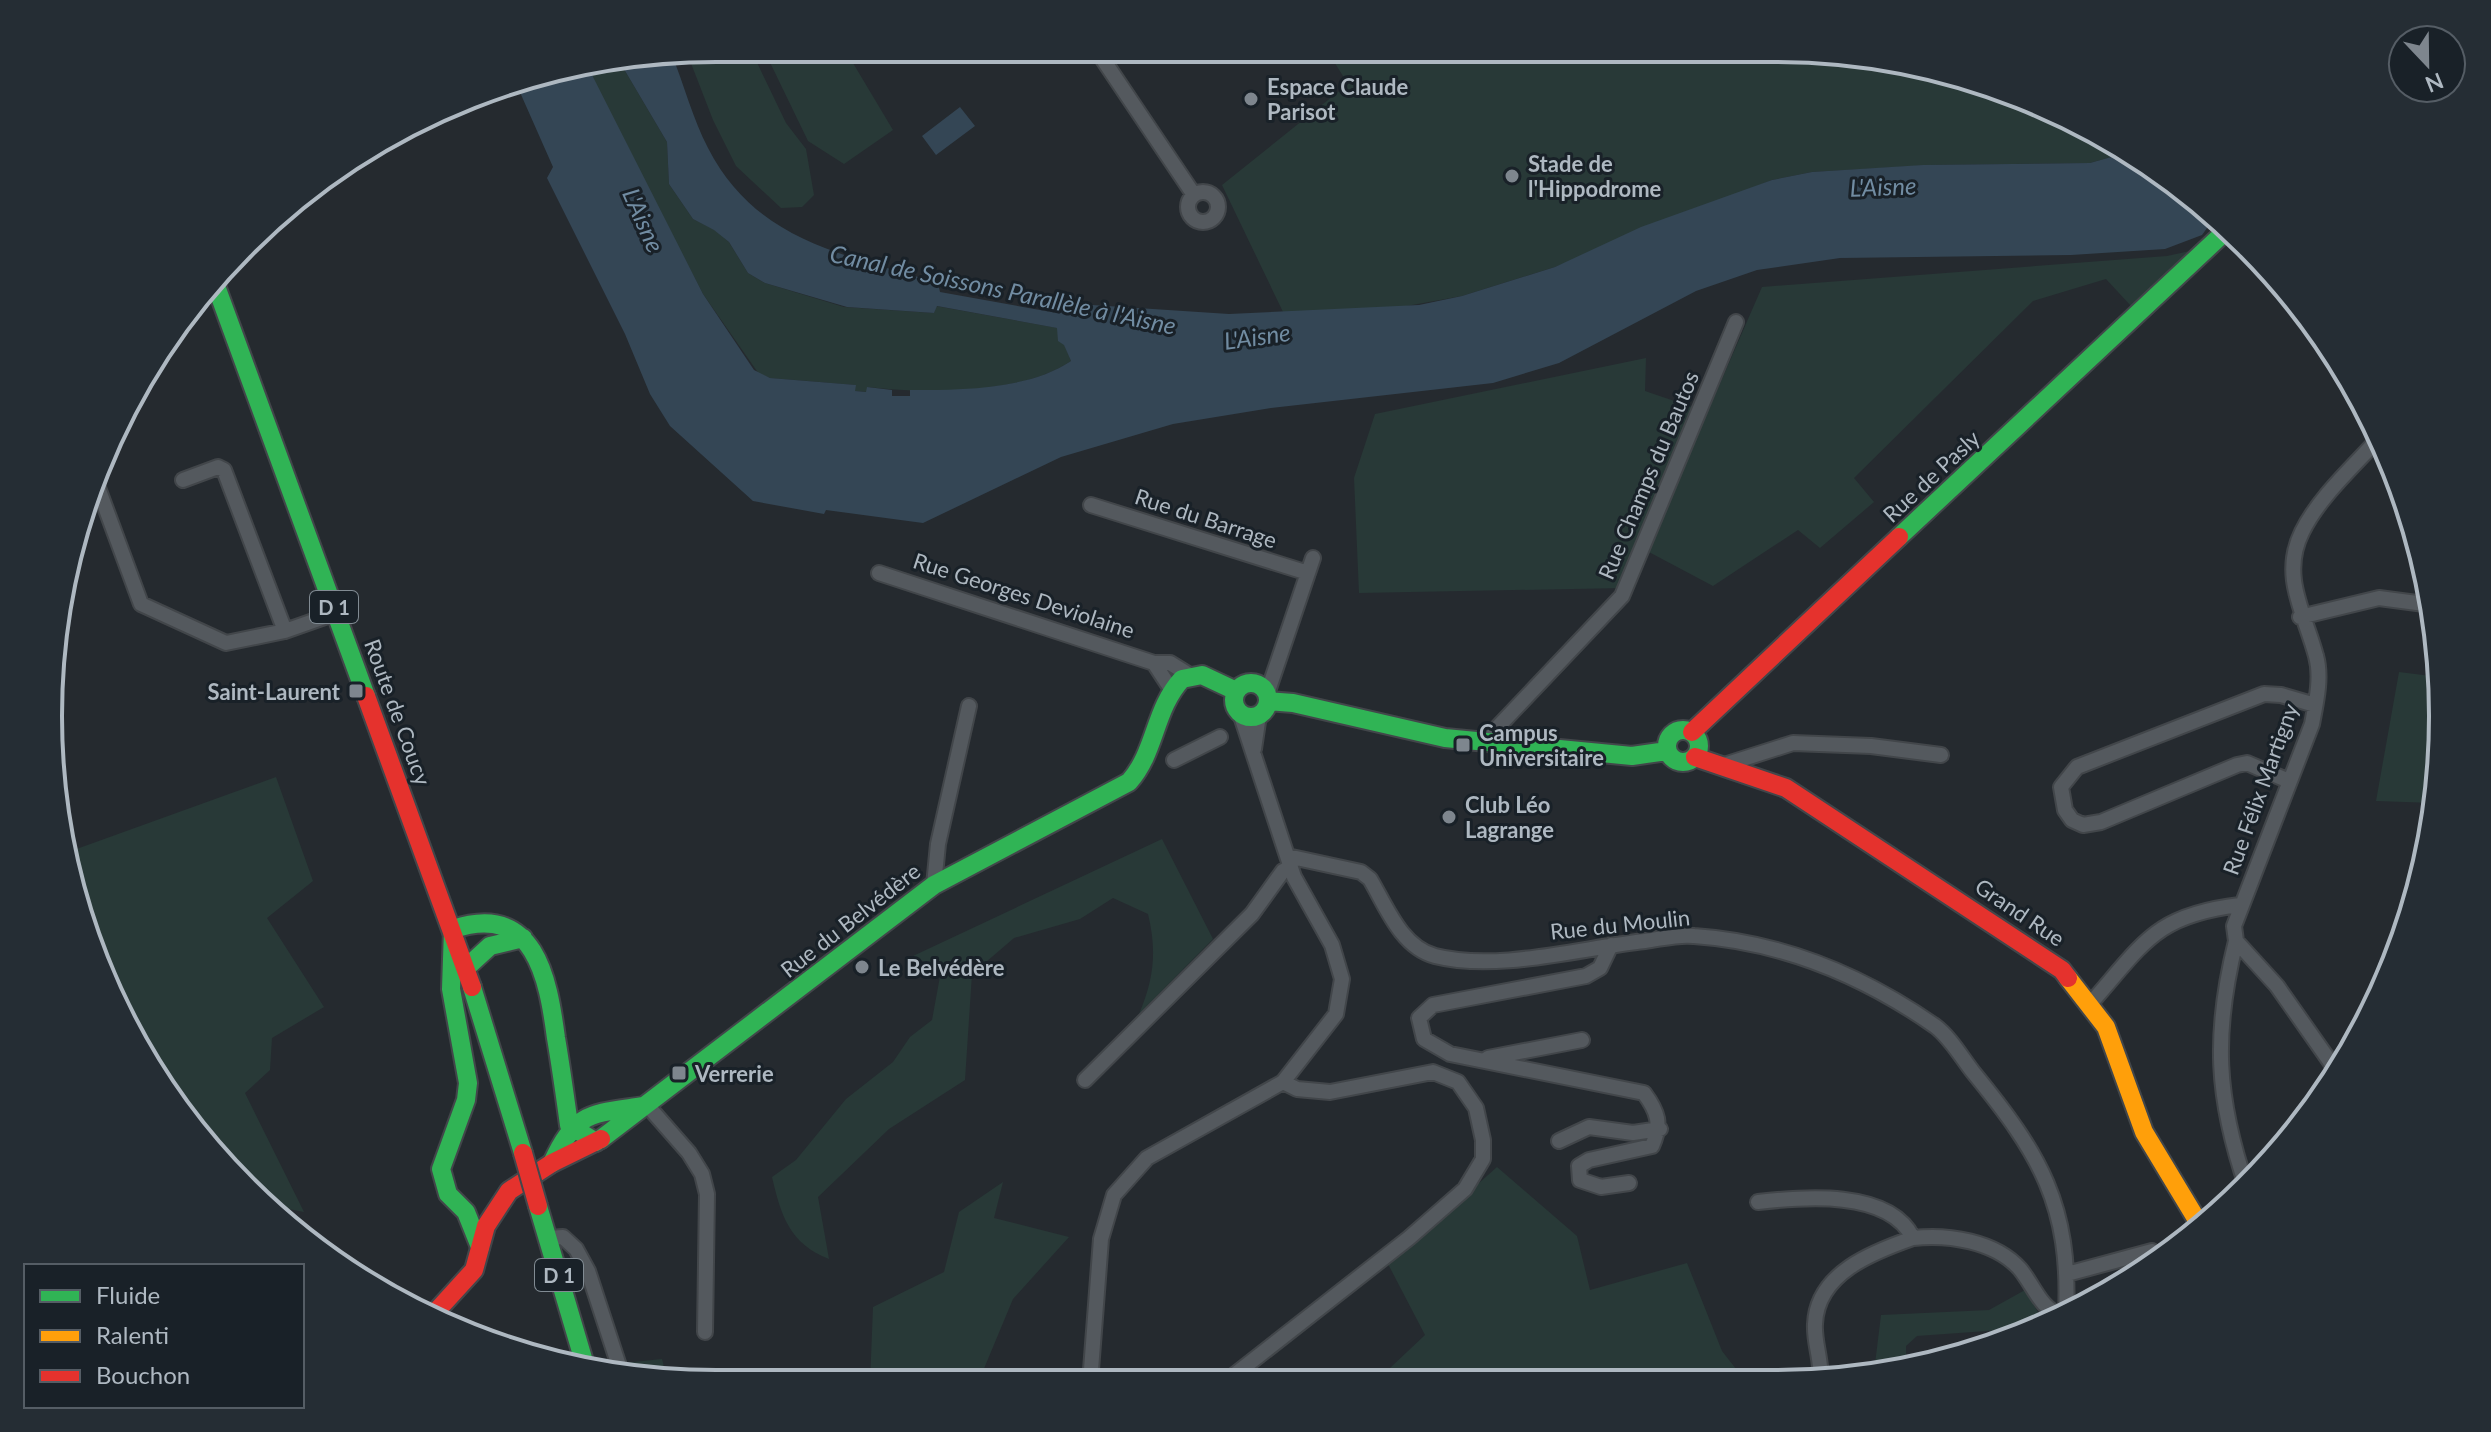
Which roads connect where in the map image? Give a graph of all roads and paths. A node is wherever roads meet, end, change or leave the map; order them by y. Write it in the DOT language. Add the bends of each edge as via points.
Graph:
graph roads {
  1 [pos="1105,62"];
  2 [pos="1194,195"];
  3 [pos="2221,239"];
  4 [pos="218,292"];
  5 [pos="1736,322"];
  6 [pos="2371,448"];
  7 [pos="183,480"];
  8 [pos="101,496"];
  9 [pos="1091,505"];
  10 [pos="1313,558"];
  11 [pos="879,573"];
  12 [pos="1308,573"];
  13 [pos="2418,602"];
  14 [pos="336,613"];
  15 [pos="2300,617"];
  16 [pos="285,631"];
  17 [pos="1154,663"];
  18 [pos="1191,676"];
  19 [pos="1171,689"];
  20 [pos="1236,691"];
  21 [pos="2315,705"];
  22 [pos="969,706"];
  23 [pos="1259,706"];
  24 [pos="1692,732"];
  25 [pos="1220,737"];
  26 [pos="1490,743"];
  27 [pos="1667,751"];
  28 [pos="1941,755"];
  29 [pos="1695,757"];
  30 [pos="1174,760"];
  31 [pos="1724,765"];
  32 [pos="2289,781"];
  33 [pos="1289,861"];
  34 [pos="934,885"];
  35 [pos="2240,905"];
  36 [pos="453,929"];
  37 [pos="523,938"];
  38 [pos="2236,941"];
  39 [pos="1611,945"];
  40 [pos="466,968"];
  41 [pos="2091,1003"];
  42 [pos="1582,1040"];
  43 [pos="1477,1060"];
  44 [pos="2330,1061"];
  45 [pos="560,1075"];
  46 [pos="1085,1080"];
  47 [pos="1283,1082"];
  48 [pos="647,1105"];
  49 [pos="592,1111"];
  50 [pos="569,1125"];
  51 [pos="1660,1129"];
  52 [pos="1559,1141"];
  53 [pos="596,1142"];
  54 [pos="552,1163"];
  55 [pos="2242,1173"];
  56 [pos="1629,1183"];
  57 [pos="1758,1202"];
  58 [pos="493,1210"];
  59 [pos="466,1212"];
  60 [pos="2195,1217"];
  61 [pos="548,1238"];
  62 [pos="1913,1238"];
  63 [pos="480,1247"];
  64 [pos="2150,1252"];
  65 [pos="2067,1274"];
  66 [pos="2065,1302"];
  67 [pos="439,1308"];
  68 [pos="2052,1308"];
  69 [pos="705,1332"];
  70 [pos="582,1356"];
  71 [pos="617,1362"];
  72 [pos="1820,1367"];
  73 [pos="1091,1370"];
  74 [pos="1241,1370"];
  1 -- 2 [label="street"];
  3 -- 24 [label="main road, Rue de Pasly"];
  4 -- 14 [label="main road, Route de Coucy / D 1"];
  5 -- 26 [label="street, Rue Champs du Bautos" via="1622,596 1495,730"];
  6 -- 15 [label="street, Rue Félix Martigny" via="2302,532 2293,575"];
  7 -- 16 [label="street" via="218,467 224,470"];
  8 -- 16 [label="street" via="141,604 226,643"];
  9 -- 12 [label="street, Rue du Barrage"];
  10 -- 12 [label="street"];
  11 -- 17 [label="street, Rue Georges Deviolaine"];
  12 -- 23 [label="street"];
  13 -- 15 [label="street" via="2379,598"];
  14 -- 16 [label="street"];
  14 -- 36 [label="main road, Route de Coucy / D 1"];
  15 -- 21 [label="street, Rue Félix Martigny" via="2317,659"];
  17 -- 18 [label="street, Rue Georges Deviolaine" via="1170,663"];
  17 -- 19 [label="street, Rue Georges Deviolaine"];
  18 -- 19 [label="main road"];
  18 -- 20 [label="main road, Rue Georges Deviolaine" via="1202,675"];
  19 -- 34 [label="main road, Rue du Belvédère" via="1150,758 1129,782"];
  20 -- 23 [label="main road" via="1234,701"];
  20 -- 23 [label="main road, Rue Georges Deviolaine" via="1253,683"];
  21 -- 32 [label="street, Rue Félix Martigny"];
  21 -- 32 [label="street" via="2264,694 2211,713 2077,767 2061,787 2060,798 2072,820 2083,825 2237,765 2247,763"];
  22 -- 34 [label="street"];
  23 -- 26 [label="main road" via="1293,703 1445,738"];
  23 -- 33 [label="street" via="1246,737"];
  24 -- 27 [label="main road" via="1675,731 1667,740"];
  24 -- 29 [label="main road" via="1698,741"];
  25 -- 30 [label="street"];
  26 -- 27 [label="main road" via="1632,756"];
  27 -- 29 [label="main road" via="1679,762"];
  28 -- 31 [label="street" via="1793,743"];
  29 -- 31 [label="main road, Grand Rue"];
  31 -- 41 [label="main road, Grand Rue" via="1786,788 2026,944 2062,970"];
  32 -- 35 [label="street, Rue Félix Martigny"];
  33 -- 39 [label="street, Rue du Moulin" via="1361,872 1406,938 1434,956 1483,962"];
  33 -- 46 [label="street" via="1252,914"];
  33 -- 47 [label="street" via="1332,945 1342,979 1336,1014"];
  34 -- 48 [label="main road, Rue du Belvédère"];
  35 -- 38 [label="street"];
  35 -- 41 [label="street, Rue Félix Martigny" via="2208,909 2163,927"];
  36 -- 37 [label="main road" via="491,924"];
  36 -- 40 [label="main road, D 1"];
  36 -- 59 [label="main road" via="451,989 468,1083 441,1169 448,1194"];
  37 -- 40 [label="main road" via="490,946"];
  37 -- 45 [label="main road" via="543,960"];
  38 -- 44 [label="street" via="2277,986"];
  38 -- 55 [label="street" via="2225,984 2219,1063 2229,1134"];
  39 -- 43 [label="street" via="1600,968 1586,976 1424,1009 1419,1018 1424,1039 1450,1054"];
  39 -- 65 [label="street, Rue du Moulin" via="1691,935 1777,949 1834,967 1938,1027 2032,1148 2056,1212"];
  40 -- 61 [label="main road, D 1, bridge"];
  41 -- 60 [label="main road, Grand Rue" via="2106,1027 2144,1132"];
  42 -- 43 [label="street"];
  43 -- 51 [label="street" via="1644,1093"];
  45 -- 49 [label="main road"];
  45 -- 50 [label="main road"];
  47 -- 73 [label="street" via="1147,1158 1114,1195 1101,1239"];
  47 -- 74 [label="street" via="1330,1092 1433,1072 1458,1082 1476,1108 1483,1159 1465,1189 1421,1228"];
  48 -- 49 [label="main road"];
  48 -- 53 [label="main road, Rue du Belvédère"];
  48 -- 69 [label="street" via="689,1153 704,1184"];
  49 -- 50 [label="main road"];
  49 -- 53 [label="main road"];
  50 -- 53 [label="main road"];
  50 -- 54 [label="main road"];
  51 -- 52 [label="street" via="1633,1133 1589,1127"];
  51 -- 56 [label="street" via="1652,1146 1579,1166 1580,1180 1601,1187"];
  53 -- 54 [label="main road, Rue du Belvédère"];
  54 -- 58 [label="main road, Rue du Belvédère" via="509,1191"];
  57 -- 62 [label="street" via="1807,1196 1854,1201 1899,1221"];
  58 -- 59 [label="main road"];
  58 -- 63 [label="main road"];
  59 -- 63 [label="main road"];
  61 -- 70 [label="main road, D 1"];
  61 -- 71 [label="street" via="563,1237 582,1259"];
  62 -- 68 [label="street" via="1933,1236 1985,1246 2018,1267 2041,1302"];
  62 -- 72 [label="street" via="1856,1263 1827,1290 1815,1324"];
  63 -- 67 [label="main road" via="474,1270"];
  64 -- 65 [label="street"];
  65 -- 66 [label="street, Rue du Moulin"];
}
